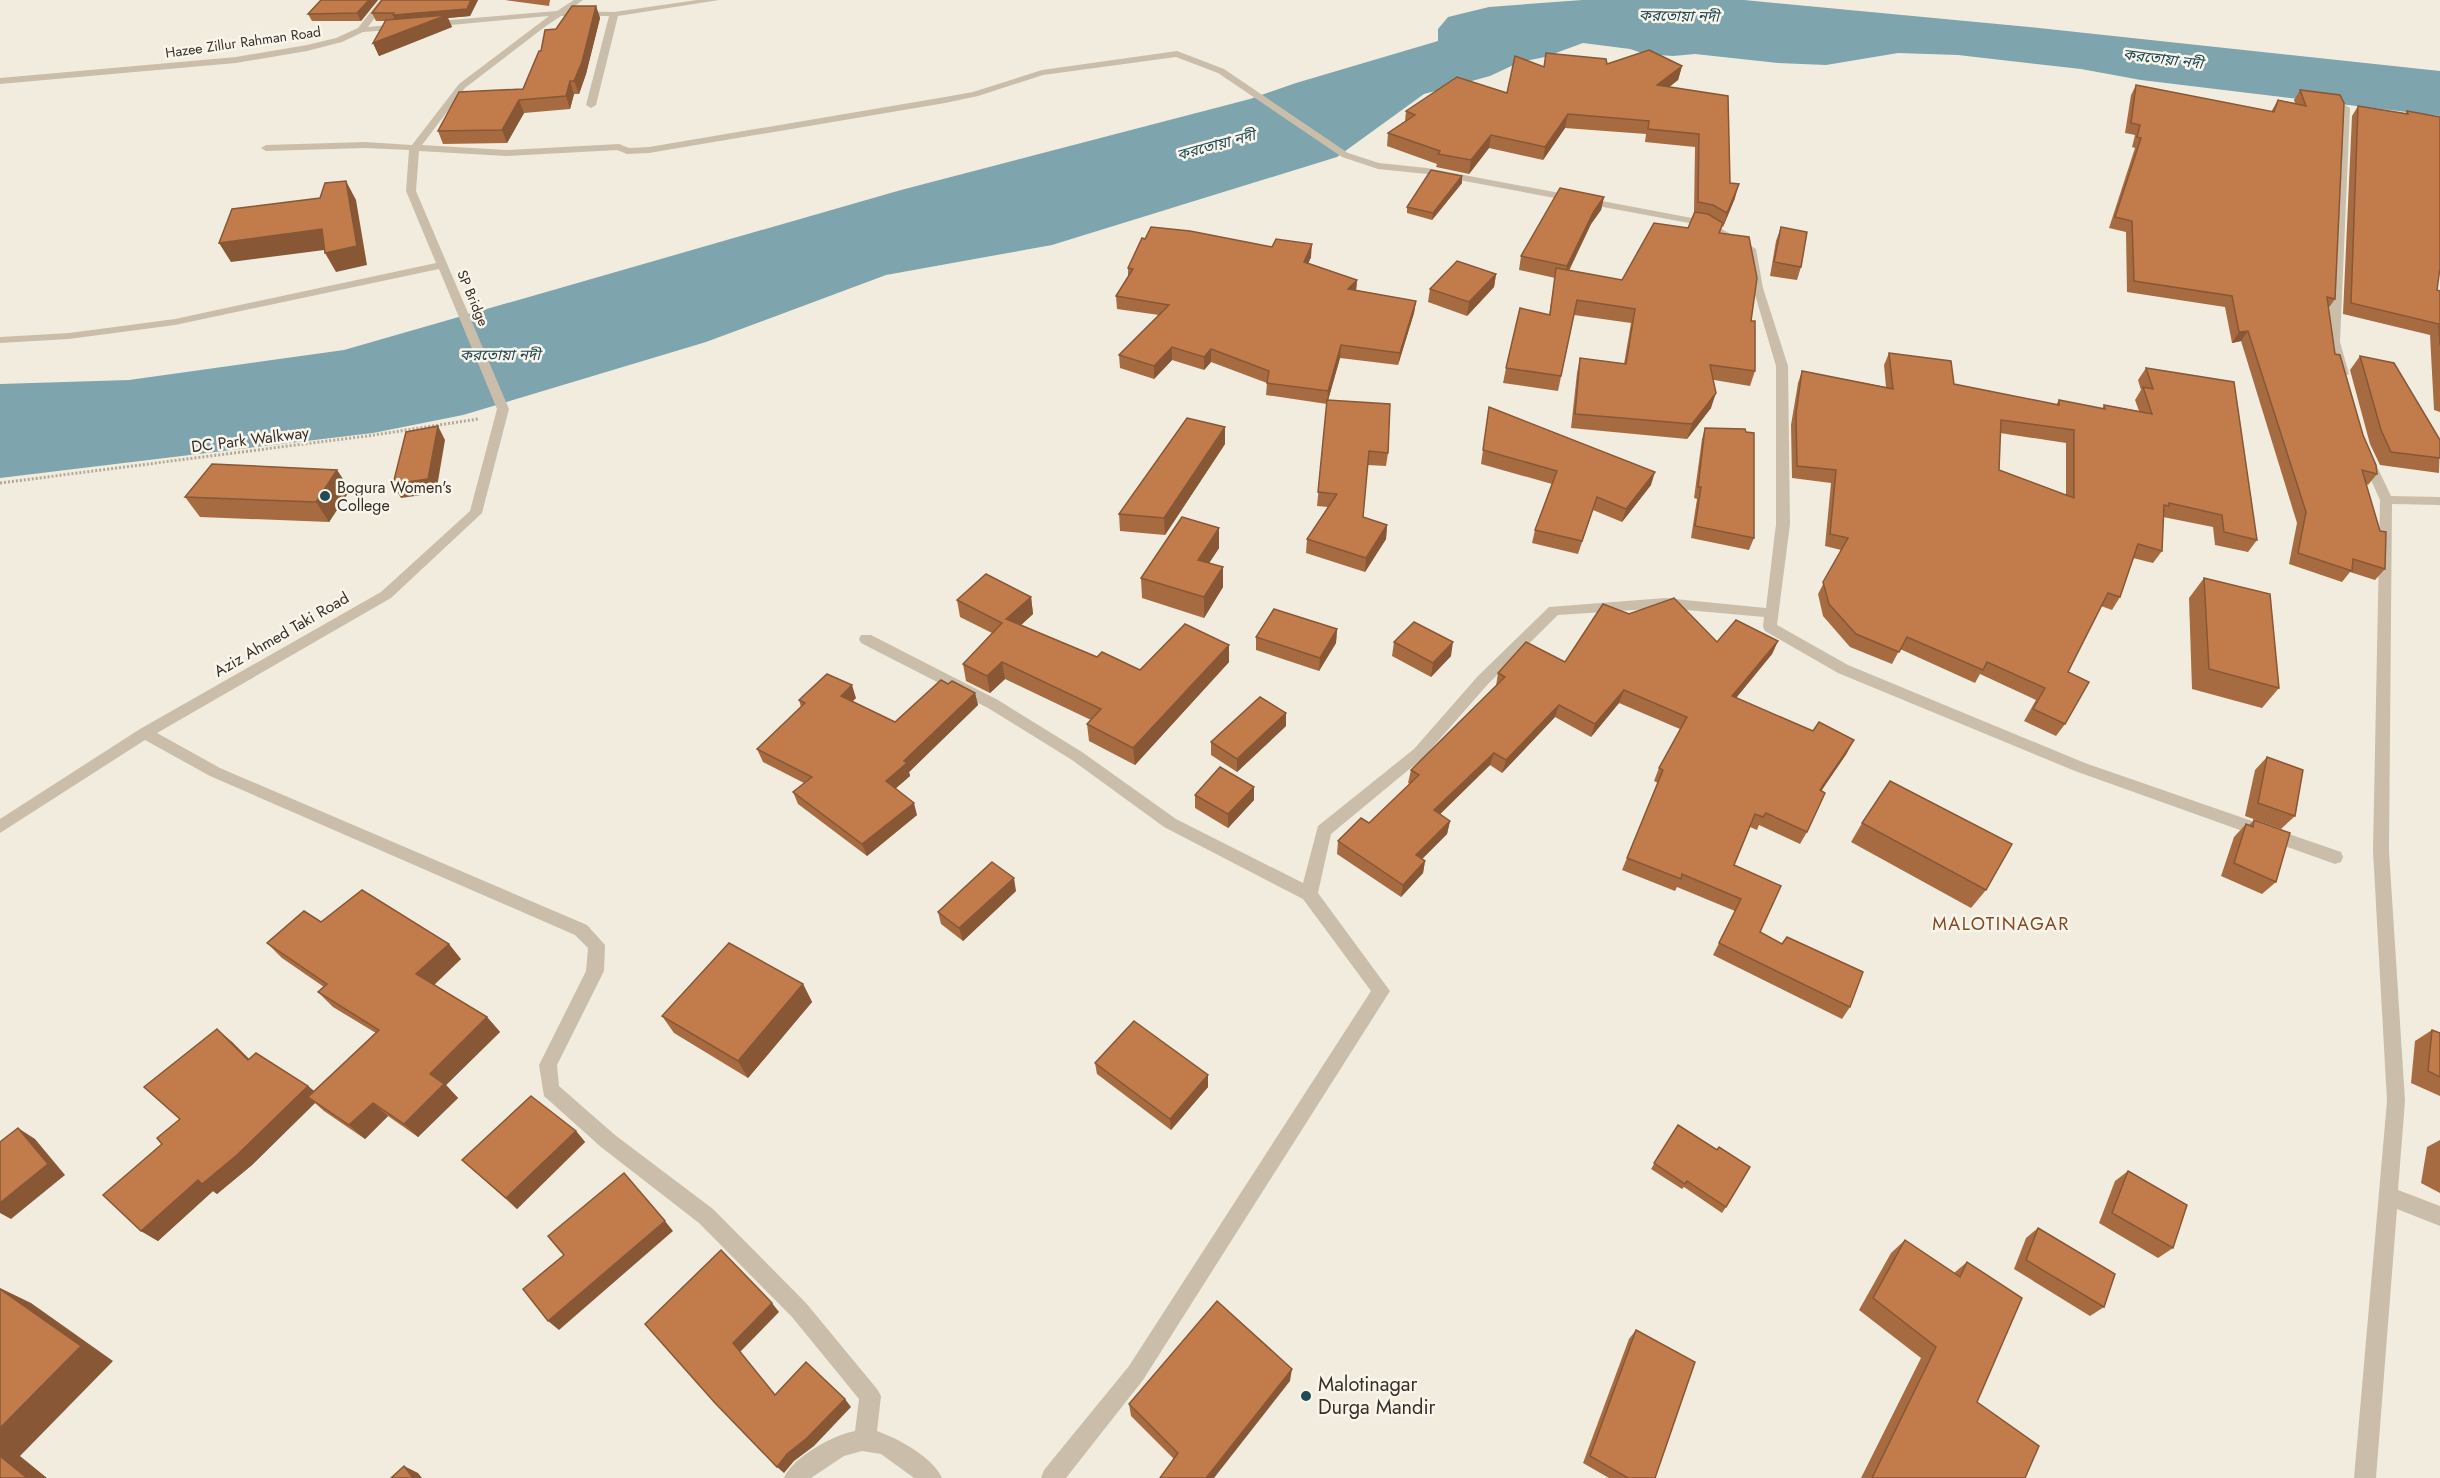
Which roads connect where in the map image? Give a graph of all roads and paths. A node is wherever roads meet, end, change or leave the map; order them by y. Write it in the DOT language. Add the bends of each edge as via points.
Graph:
graph roads {
  1 [pos="384,0"];
  2 [pos="579,0"];
  3 [pos="715,0"];
  4 [pos="559,13"];
  5 [pos="614,14"];
  6 [pos="419,25"];
  7 [pos="407,26"];
  8 [pos="361,30"];
  9 [pos="0,81"];
  10 [pos="591,105"];
  11 [pos="2345,108"];
  12 [pos="266,148"];
  13 [pos="414,149"];
  14 [pos="442,265"];
  15 [pos="0,340"];
  16 [pos="2346,388"];
  17 [pos="503,412"];
  18 [pos="2362,445"];
  19 [pos="0,483"];
  20 [pos="2386,500"];
  21 [pos="2440,501"];
  22 [pos="1772,613"];
  23 [pos="866,639"];
  24 [pos="145,734"];
  25 [pos="0,827"];
  26 [pos="2335,857"];
  27 [pos="1309,894"];
  28 [pos="2388,1196"];
  29 [pos="2440,1216"];
  30 [pos="865,1440"];
  31 [pos="795,1478"];
  32 [pos="931,1478"];
  33 [pos="1052,1478"];
  34 [pos="2365,1478"];
  1 -- 8 [label="street"];
  2 -- 4 [label="street"];
  3 -- 5 [label="street"];
  4 -- 5 [label="street"];
  4 -- 6 [label="street"];
  4 -- 13 [label="street" via="462,86"];
  5 -- 10 [label="street"];
  7 -- 8 [label="street, Hazee Zillur Rahman Road"];
  8 -- 9 [label="street, Hazee Zillur Rahman Road" via="318,46 236,60"];
  11 -- 16 [label="street" via="2334,342"];
  12 -- 13 [label="street" via="365,145"];
  13 -- 14 [label="street" via="411,191"];
  13 -- 22 [label="street" via="506,153 619,147 627,151 649,150 945,100 1042,73 1177,54 1221,71 1345,154 1378,166 1427,171 1707,224 1751,249 1758,288 1782,366 1783,525"];
  14 -- 15 [label="street" via="175,322 69,336"];
  14 -- 17 [label="street, SP Bridge"];
  17 -- 19 [label="path, DC Park Walkway" via="374,435"];
  17 -- 24 [label="street, Aziz Ahmed Taki Road" via="476,513 386,595"];
  18 -- 20 [label="street"];
  20 -- 21 [label="street"];
  20 -- 28 [label="street" via="2381,851 2396,1101"];
  22 -- 26 [label="street" via="1770,627 1843,669 2080,767"];
  22 -- 27 [label="street" via="1665,603 1554,610 1483,680 1419,753 1324,831"];
  23 -- 27 [label="street" via="993,704 1077,756 1170,823"];
  24 -- 25 [label="street, Aziz Ahmed Taki Road"];
  24 -- 30 [label="street" via="216,772 581,930 597,945 596,971 548,1065 550,1090 706,1216 799,1310 870,1396"];
  27 -- 33 [label="street" via="1381,991 1136,1373"];
  28 -- 29 [label="street"];
  28 -- 34 [label="street"];
  30 -- 31 [label="street" via="825,1453"];
  30 -- 32 [label="street" via="884,1443"];
}
